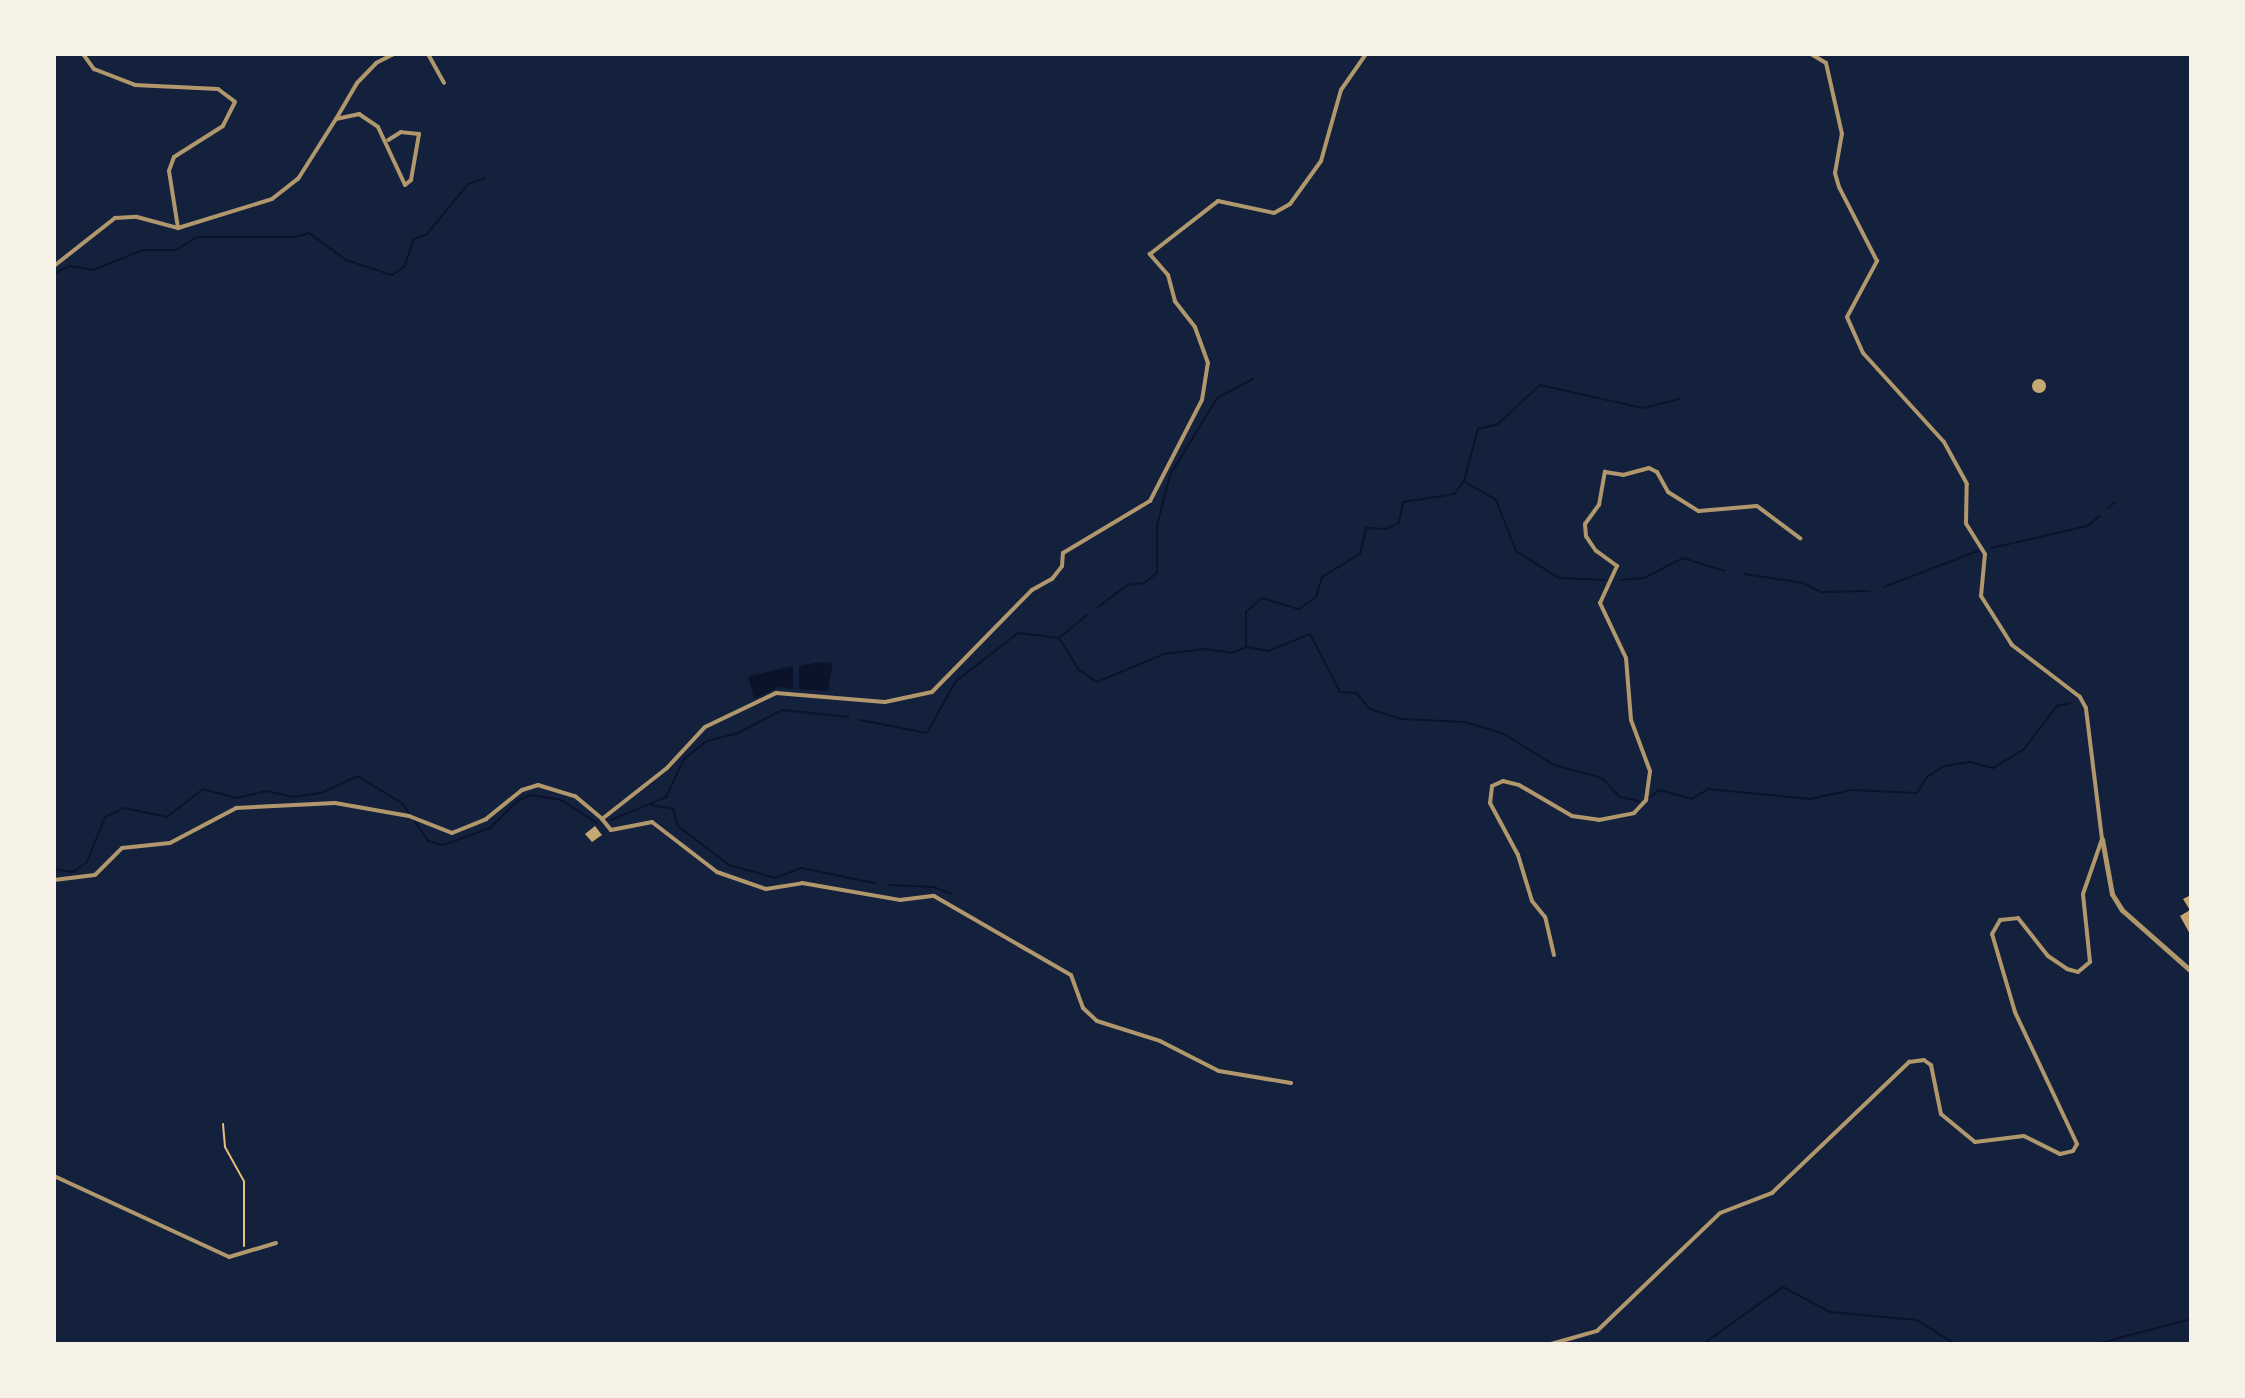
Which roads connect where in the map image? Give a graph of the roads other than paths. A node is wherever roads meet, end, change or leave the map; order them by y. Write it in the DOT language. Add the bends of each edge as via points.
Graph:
graph roads {
  1 [pos="83,54"];
  2 [pos="394,54"];
  3 [pos="428,54"];
  4 [pos="1366,54"];
  5 [pos="1811,54"];
  6 [pos="444,83"];
  7 [pos="336,119"];
  8 [pos="388,140"];
  9 [pos="178,228"];
  10 [pos="54,266"];
  11 [pos="1800,538"];
  12 [pos="602,819"];
  13 [pos="2102,839"];
  14 [pos="54,880"];
  15 [pos="1554,955"];
  16 [pos="2191,971"];
  17 [pos="1291,1083"];
  18 [pos="54,1176"];
  19 [pos="276,1243"];
  20 [pos="1551,1344"];
  1 -- 9 [label="street" via="94,69 135,85 218,89 235,102 223,126 174,157 169,171"];
  2 -- 7 [label="street" via="376,63 357,83"];
  3 -- 6 [label="street"];
  4 -- 12 [label="street" via="1341,90 1321,161 1290,204 1274,213 1218,201 1150,254 1168,275 1175,301 1195,327 1208,363 1202,400 1150,501 1063,553 1062,566 1052,579 1032,590 932,692 885,702 776,693 705,727 667,768"];
  5 -- 13 [label="street" via="1826,63 1842,134 1835,173 1839,187 1877,261 1847,317 1863,353 1944,442 1967,484 1966,523 1985,554 1981,596 2012,645 2080,697 2086,708"];
  7 -- 8 [label="street" via="359,114"];
  7 -- 9 [label="street" via="298,179 272,199"];
  8 -- 8 [label="street" via="393,162 405,185 411,180 419,134 401,132"];
  9 -- 10 [label="street" via="137,217 115,218"];
  11 -- 15 [label="street" via="1757,506 1699,511 1668,492 1649,468 1623,475 1605,472 1599,505 1585,524 1586,536 1617,566 1600,603 1626,658 1631,720 1650,771 1646,800 1634,813 1599,820 1572,816 1503,781 1492,786 1490,803 1518,855 1532,901 1545,917"];
  12 -- 14 [label="street" via="575,796 538,785 522,790 486,819 452,833 409,816 351,805 236,808 170,843 122,848 95,875"];
  12 -- 17 [label="street" via="611,830 652,822 717,872 766,889 802,883 900,900 934,896 1071,975 1083,1008 1097,1021 1160,1041 1219,1071"];
  13 -- 16 [label="street" via="2112,894 2122,910"];
  13 -- 20 [label="street" via="2083,894 2082,920 2093,955 2084,969 2067,969 2048,956 2018,918 2000,920 1992,934 2015,1012 2076,1137 2073,1151 2060,1154 2024,1136 1975,1142 1941,1114 1931,1065 1924,1060 1909,1062 1772,1193 1720,1213 1597,1331"];
  18 -- 19 [label="street" via="229,1257"];
}
